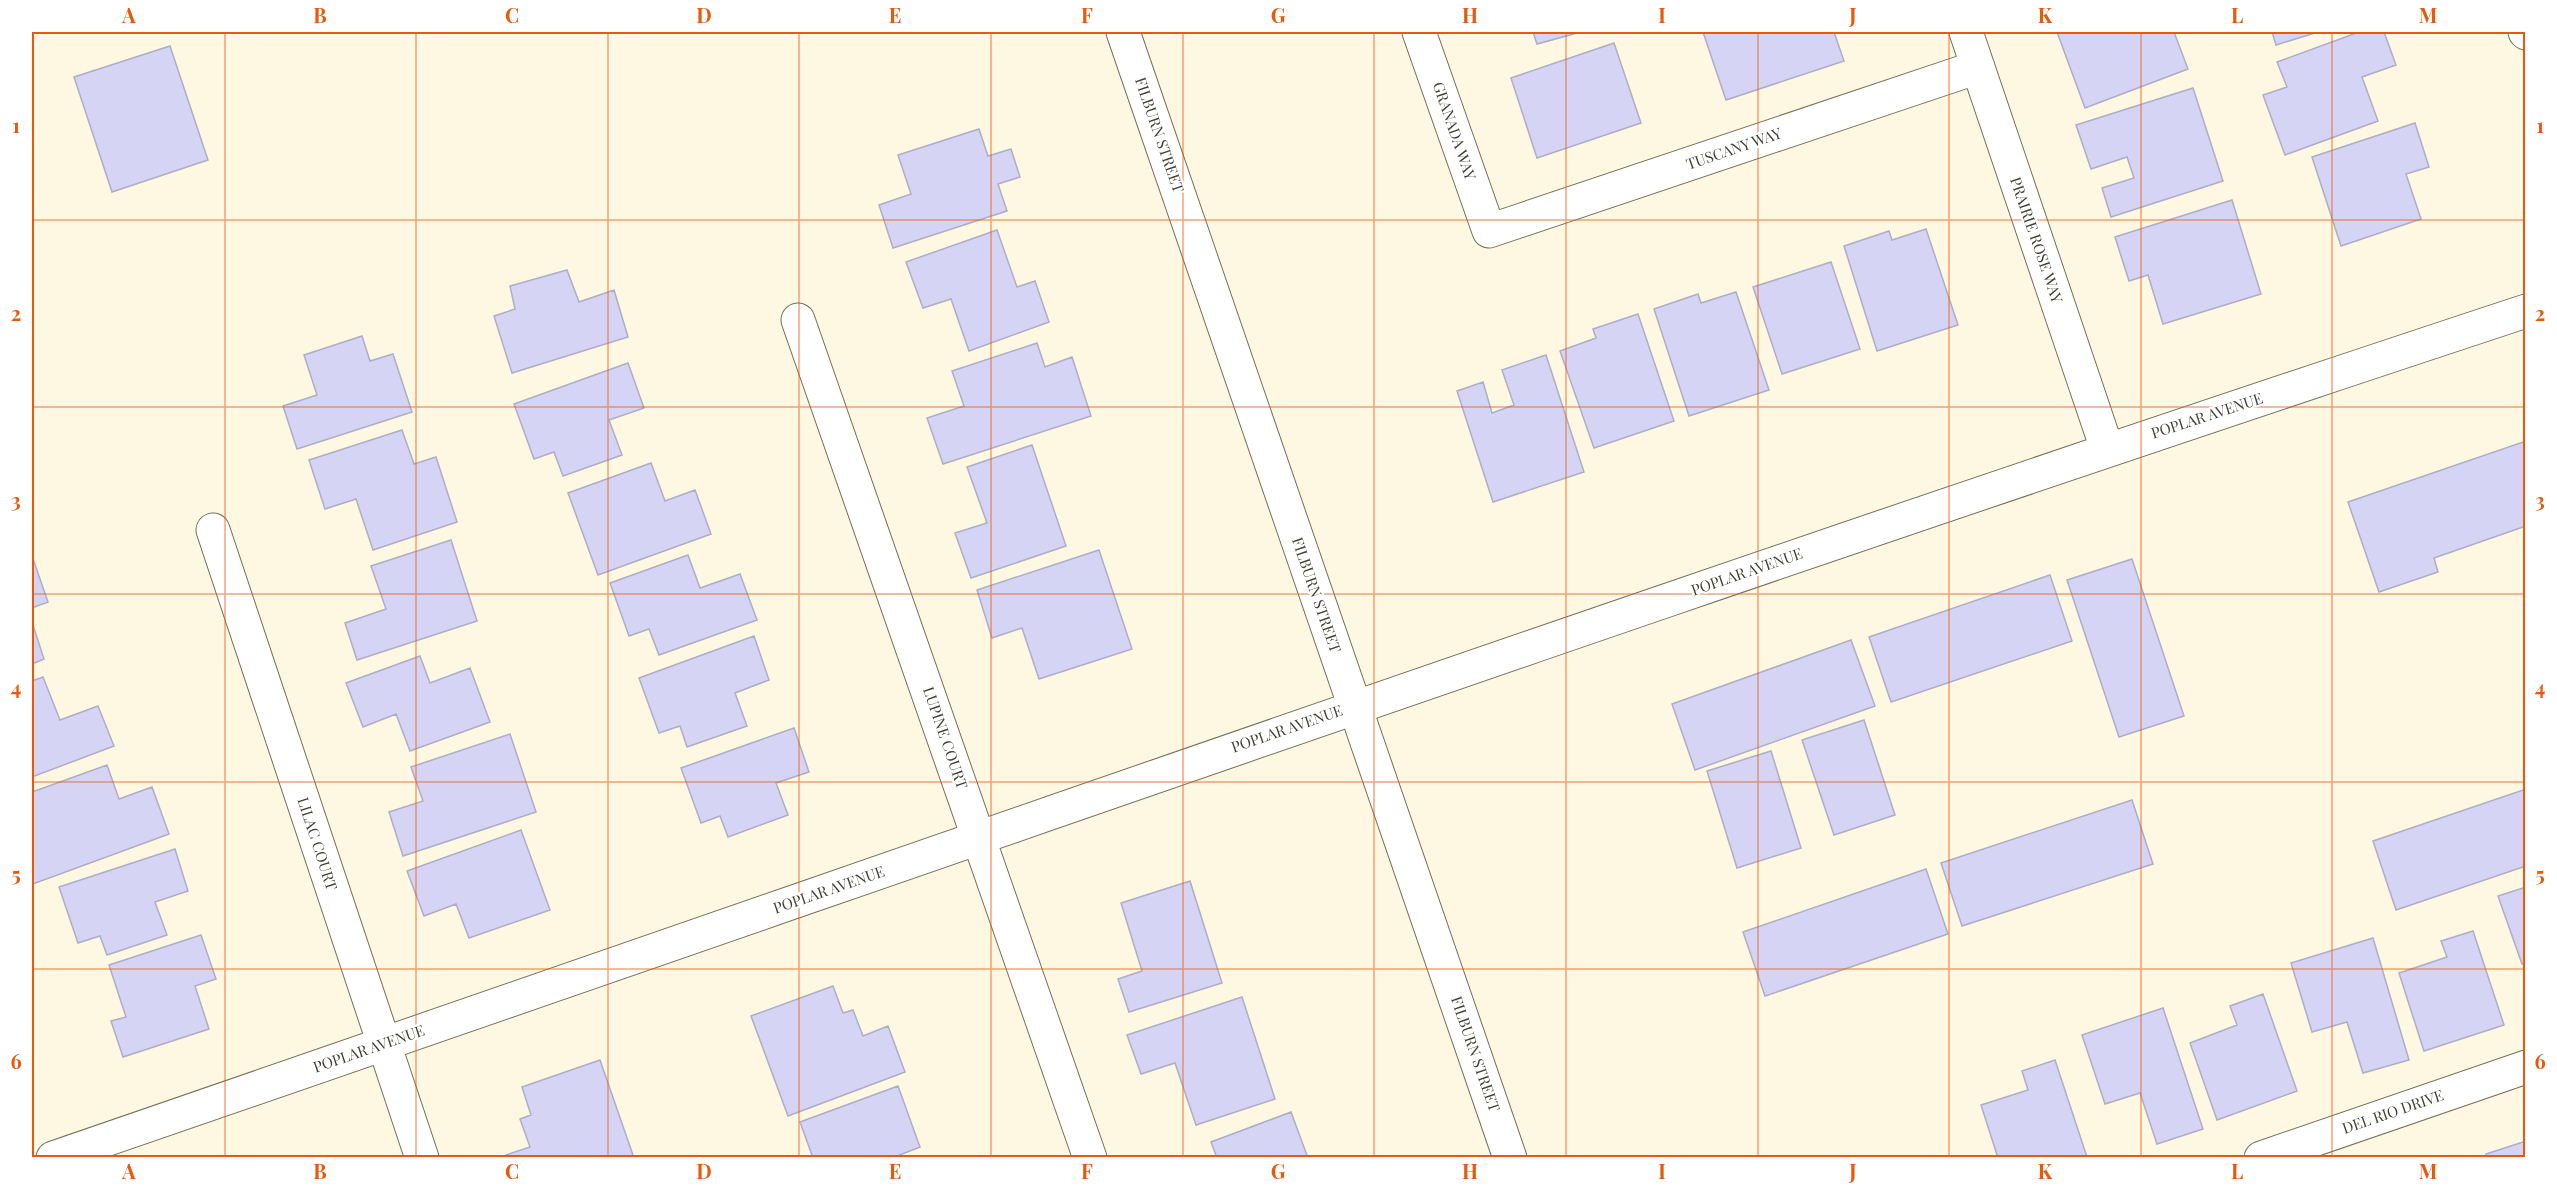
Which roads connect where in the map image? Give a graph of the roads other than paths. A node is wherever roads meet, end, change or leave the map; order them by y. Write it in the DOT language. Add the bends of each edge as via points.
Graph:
graph roads {
  1 [pos="1124,32"];
  2 [pos="1419,32"];
  3 [pos="1966,32"];
  4 [pos="1978,67"];
  5 [pos="1489,231"];
  6 [pos="2526,311"];
  7 [pos="798,320"];
  8 [pos="2106,449"];
  9 [pos="213,530"];
  10 [pos="1354,706"];
  11 [pos="981,837"];
  12 [pos="383,1044"];
  13 [pos="2526,1067"];
  14 [pos="53,1158"];
  15 [pos="422,1158"];
  16 [pos="1090,1158"];
  17 [pos="1510,1158"];
  18 [pos="2261,1158"];
  1 -- 10 [label="street, FILBURN STREET"];
  2 -- 5 [label="street, GRANADA WAY"];
  3 -- 4 [label="street, PRAIRIE ROSE WAY"];
  4 -- 5 [label="street, TUSCANY WAY"];
  4 -- 8 [label="street, PRAIRIE ROSE WAY"];
  6 -- 8 [label="street, POPLAR AVENUE"];
  7 -- 11 [label="street, LUPINE COURT"];
  8 -- 10 [label="street, POPLAR AVENUE"];
  9 -- 12 [label="street, LILAC COURT"];
  10 -- 11 [label="street, POPLAR AVENUE"];
  10 -- 17 [label="street, FILBURN STREET"];
  11 -- 12 [label="street, POPLAR AVENUE"];
  11 -- 16 [label="street, LUPINE COURT"];
  12 -- 14 [label="street, POPLAR AVENUE"];
  12 -- 15 [label="street, LILAC COURT"];
  13 -- 18 [label="street, DEL RIO DRIVE"];
}
